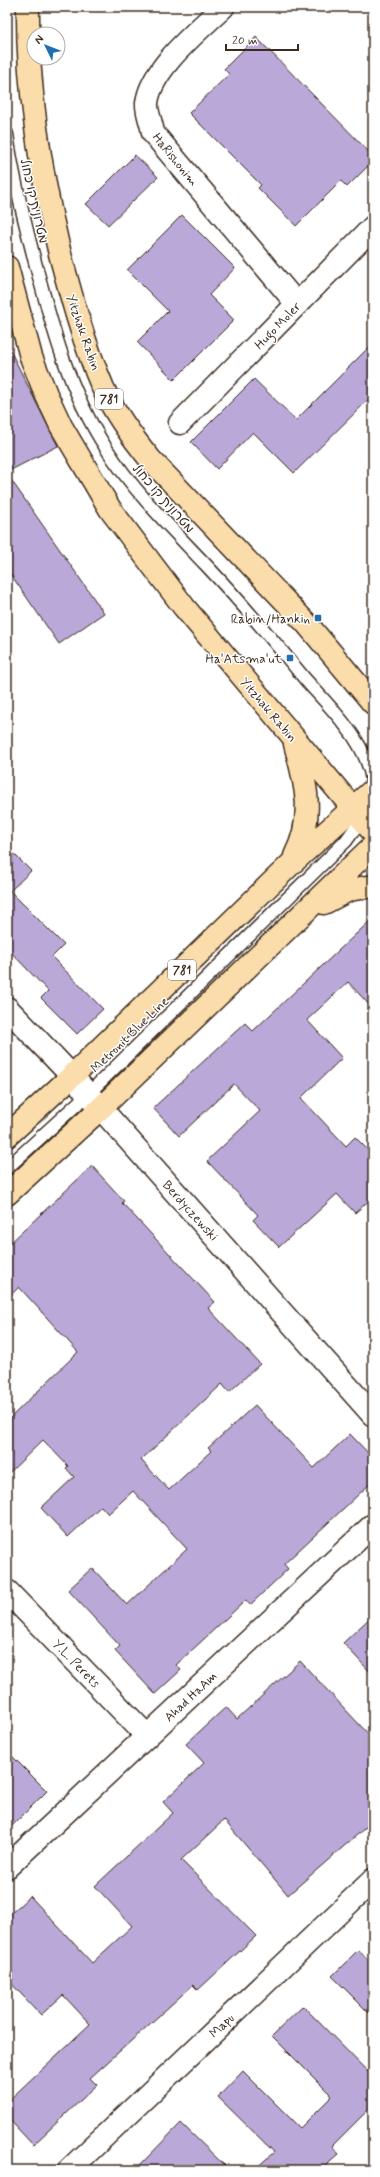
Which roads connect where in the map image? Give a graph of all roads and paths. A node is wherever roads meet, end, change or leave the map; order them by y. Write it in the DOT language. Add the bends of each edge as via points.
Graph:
graph roads {
  1 [pos="28,7"];
  2 [pos="223,7"];
  3 [pos="7,134"];
  4 [pos="373,227"];
  5 [pos="7,267"];
  6 [pos="297,304"];
  7 [pos="180,423"];
  8 [pos="373,703"];
  9 [pos="293,738"];
  10 [pos="373,790"];
  11 [pos="363,820"];
  12 [pos="373,846"];
  13 [pos="291,864"];
  14 [pos="373,886"];
  15 [pos="283,933"];
  16 [pos="7,1008"];
  17 [pos="72,1076"];
  18 [pos="94,1101"];
  19 [pos="7,1136"];
  20 [pos="7,1168"];
  21 [pos="7,1194"];
  22 [pos="373,1415"];
  23 [pos="373,1525"];
  24 [pos="7,1591"];
  25 [pos="147,1736"];
  26 [pos="7,1867"];
  27 [pos="373,1880"];
  28 [pos="69,2170"];
  1 -- 8 [label="main road, Yitzhak Rabin / 781" via="30,92 47,198 69,289 104,389 121,420 150,459 307,624"];
  2 -- 6 [label="street, HaRishonim" via="156,78 147,103 154,133"];
  3 -- 10 [label="lane, מטרונית קו כחול" via="21,208 54,333 72,384 98,435 132,486 255,619 345,726 367,760"];
  4 -- 6 [label="street, Hugo Moler"];
  5 -- 9 [label="main road, Yitzhak Rabin" via="31,357 46,394 61,426 106,503 184,607"];
  6 -- 7 [label="street, Hugo Moler"];
  9 -- 11 [label="main road, Yitzhak Rabin"];
  9 -- 13 [label="main road" via="304,777 308,817 306,832"];
  10 -- 11 [label="main road, 781"];
  11 -- 13 [label="main road, 781"];
  11 -- 18 [label="lane, Metronit Blue Line" via="346,841"];
  12 -- 15 [label="main road"];
  13 -- 17 [label="main road, 781"];
  14 -- 15 [label="main road" via="349,890 332,898"];
  15 -- 18 [label="main road"];
  16 -- 17 [label="street, Berdyczewski"];
  17 -- 18 [label="street, Berdyczewski"];
  17 -- 19 [label="main road, 781"];
  18 -- 20 [label="lane, Metronit Blue Line"];
  18 -- 21 [label="main road"];
  18 -- 22 [label="street, Berdyczewski"];
  23 -- 25 [label="street, Ahad HaAm"];
  24 -- 25 [label="street, Y.L. Perets"];
  25 -- 26 [label="street, Ahad HaAm"];
  27 -- 28 [label="street, Mapu"];
}
